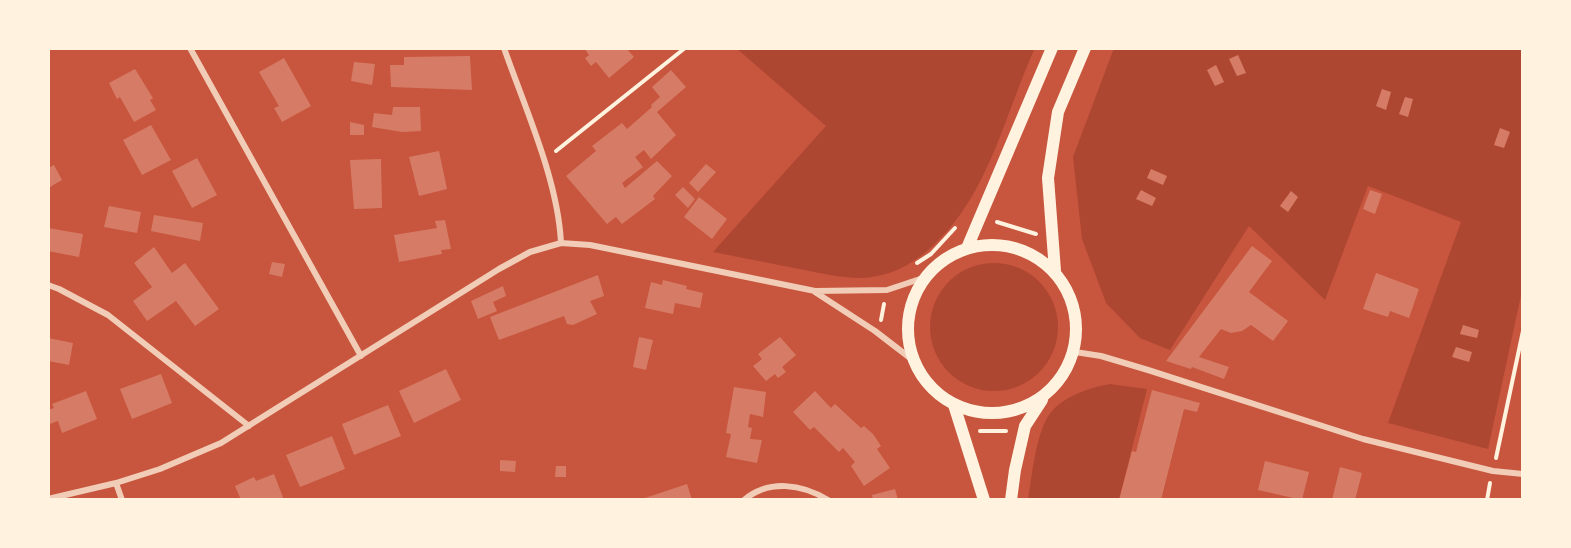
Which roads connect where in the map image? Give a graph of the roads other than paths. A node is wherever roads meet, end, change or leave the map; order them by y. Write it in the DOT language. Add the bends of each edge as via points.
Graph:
graph roads {
  1 [pos="190,48"];
  2 [pos="504,48"];
  3 [pos="1053,48"];
  4 [pos="1085,48"];
  5 [pos="561,243"];
  6 [pos="967,248"];
  7 [pos="1055,271"];
  8 [pos="926,277"];
  9 [pos="48,285"];
  10 [pos="815,291"];
  11 [pos="1075,352"];
  12 [pos="361,356"];
  13 [pos="914,362"];
  14 [pos="1043,398"];
  15 [pos="954,405"];
  16 [pos="249,426"];
  17 [pos="1523,474"];
  18 [pos="116,483"];
  19 [pos="48,499"];
  20 [pos="122,500"];
  21 [pos="744,500"];
  22 [pos="828,500"];
  23 [pos="984,500"];
  24 [pos="1011,500"];
  1 -- 12 [label="street"];
  2 -- 5 [label="street" via="544,161 560,219"];
  3 -- 6 [label="main road"];
  4 -- 7 [label="main road" via="1058,112 1048,178"];
  5 -- 10 [label="street" via="590,245"];
  5 -- 12 [label="street" via="530,252 499,269"];
  6 -- 7 [label="main road" via="1000,245 1030,253"];
  6 -- 8 [label="main road" via="945,259"];
  7 -- 11 [label="main road" via="1071,295 1078,323"];
  8 -- 10 [label="street" via="887,290"];
  8 -- 13 [label="main road" via="912,300 908,321 908,342"];
  9 -- 16 [label="street" via="108,315"];
  10 -- 13 [label="street"];
  11 -- 14 [label="main road" via="1062,378"];
  11 -- 17 [label="street" via="1138,367 1363,439 1493,471"];
  12 -- 16 [label="street"];
  13 -- 15 [label="main road" via="923,379"];
  14 -- 15 [label="main road" via="1015,411 984,414"];
  14 -- 24 [label="main road" via="1025,426"];
  15 -- 23 [label="main road"];
  16 -- 18 [label="street" via="221,443"];
  18 -- 19 [label="street"];
  18 -- 20 [label="street"];
  21 -- 22 [label="street" via="762,489 781,486 796,486"];
}
